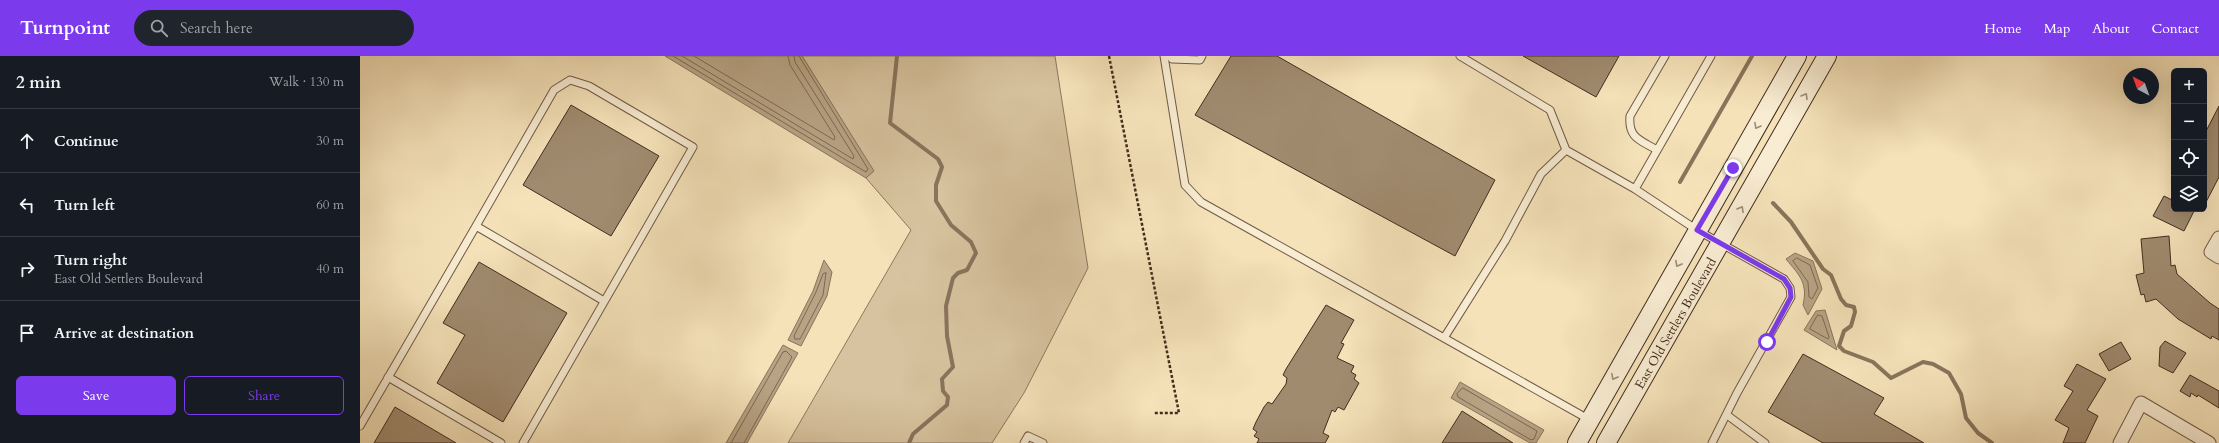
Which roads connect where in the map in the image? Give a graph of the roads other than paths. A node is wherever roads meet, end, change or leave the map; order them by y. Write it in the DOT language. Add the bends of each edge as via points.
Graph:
graph roads {
  1 [pos="1164,56"];
  2 [pos="1170,56"];
  3 [pos="1202,56"];
  4 [pos="1460,56"];
  5 [pos="1665,56"];
  6 [pos="1712,56"];
  7 [pos="1797,56"];
  8 [pos="1827,56"];
  9 [pos="1566,150"];
  10 [pos="1657,150"];
  11 [pos="1635,189"];
  12 [pos="476,226"];
  13 [pos="1697,230"];
  14 [pos="2219,238"];
  15 [pos="1721,242"];
  16 [pos="2219,257"];
  17 [pos="604,301"];
  18 [pos="1444,338"];
  19 [pos="388,377"];
  20 [pos="1727,415"];
  21 [pos="1590,421"];
  22 [pos="360,426"];
  23 [pos="501,443"];
  24 [pos="523,443"];
  25 [pos="1024,443"];
  26 [pos="1043,443"];
  27 [pos="1577,443"];
  28 [pos="1606,443"];
  29 [pos="1712,443"];
  30 [pos="1765,443"];
  31 [pos="2120,443"];
  32 [pos="2209,443"];
  1 -- 18 [label="lane" via="1185,185 1201,202"];
  2 -- 3 [label="lane" via="1172,59 1200,60"];
  4 -- 9 [label="lane" via="1550,110"];
  5 -- 10 [label="lane" via="1630,116 1629,127 1634,136"];
  6 -- 10 [label="lane"];
  7 -- 13 [label="main road, East Old Settlers Boulevard, one-way"];
  15 -- 8 [label="main road, East Old Settlers Boulevard, one-way"];
  9 -- 11 [label="lane"];
  9 -- 18 [label="lane" via="1541,174 1505,241"];
  10 -- 11 [label="lane"];
  11 -- 13 [label="lane"];
  12 -- 17 [label="lane"];
  12 -- 17 [label="lane" via="554,90 570,80 596,89 693,147"];
  12 -- 19 [label="lane"];
  13 -- 15 [label="lane"];
  13 -- 21 [label="main road, East Old Settlers Boulevard, one-way"];
  14 -- 16 [label="street" via="2211,252"];
  15 -- 20 [label="lane" via="1784,279 1790,288 1791,297"];
  15 -- 28 [label="main road, East Old Settlers Boulevard"];
  17 -- 24 [label="lane"];
  18 -- 21 [label="lane"];
  19 -- 22 [label="lane"];
  19 -- 23 [label="lane"];
  20 -- 29 [label="lane"];
  20 -- 30 [label="lane"];
  21 -- 27 [label="main road, East Old Settlers Boulevard"];
  25 -- 26 [label="lane" via="1028,436"];
  31 -- 32 [label="street" via="2141,402"];
}
